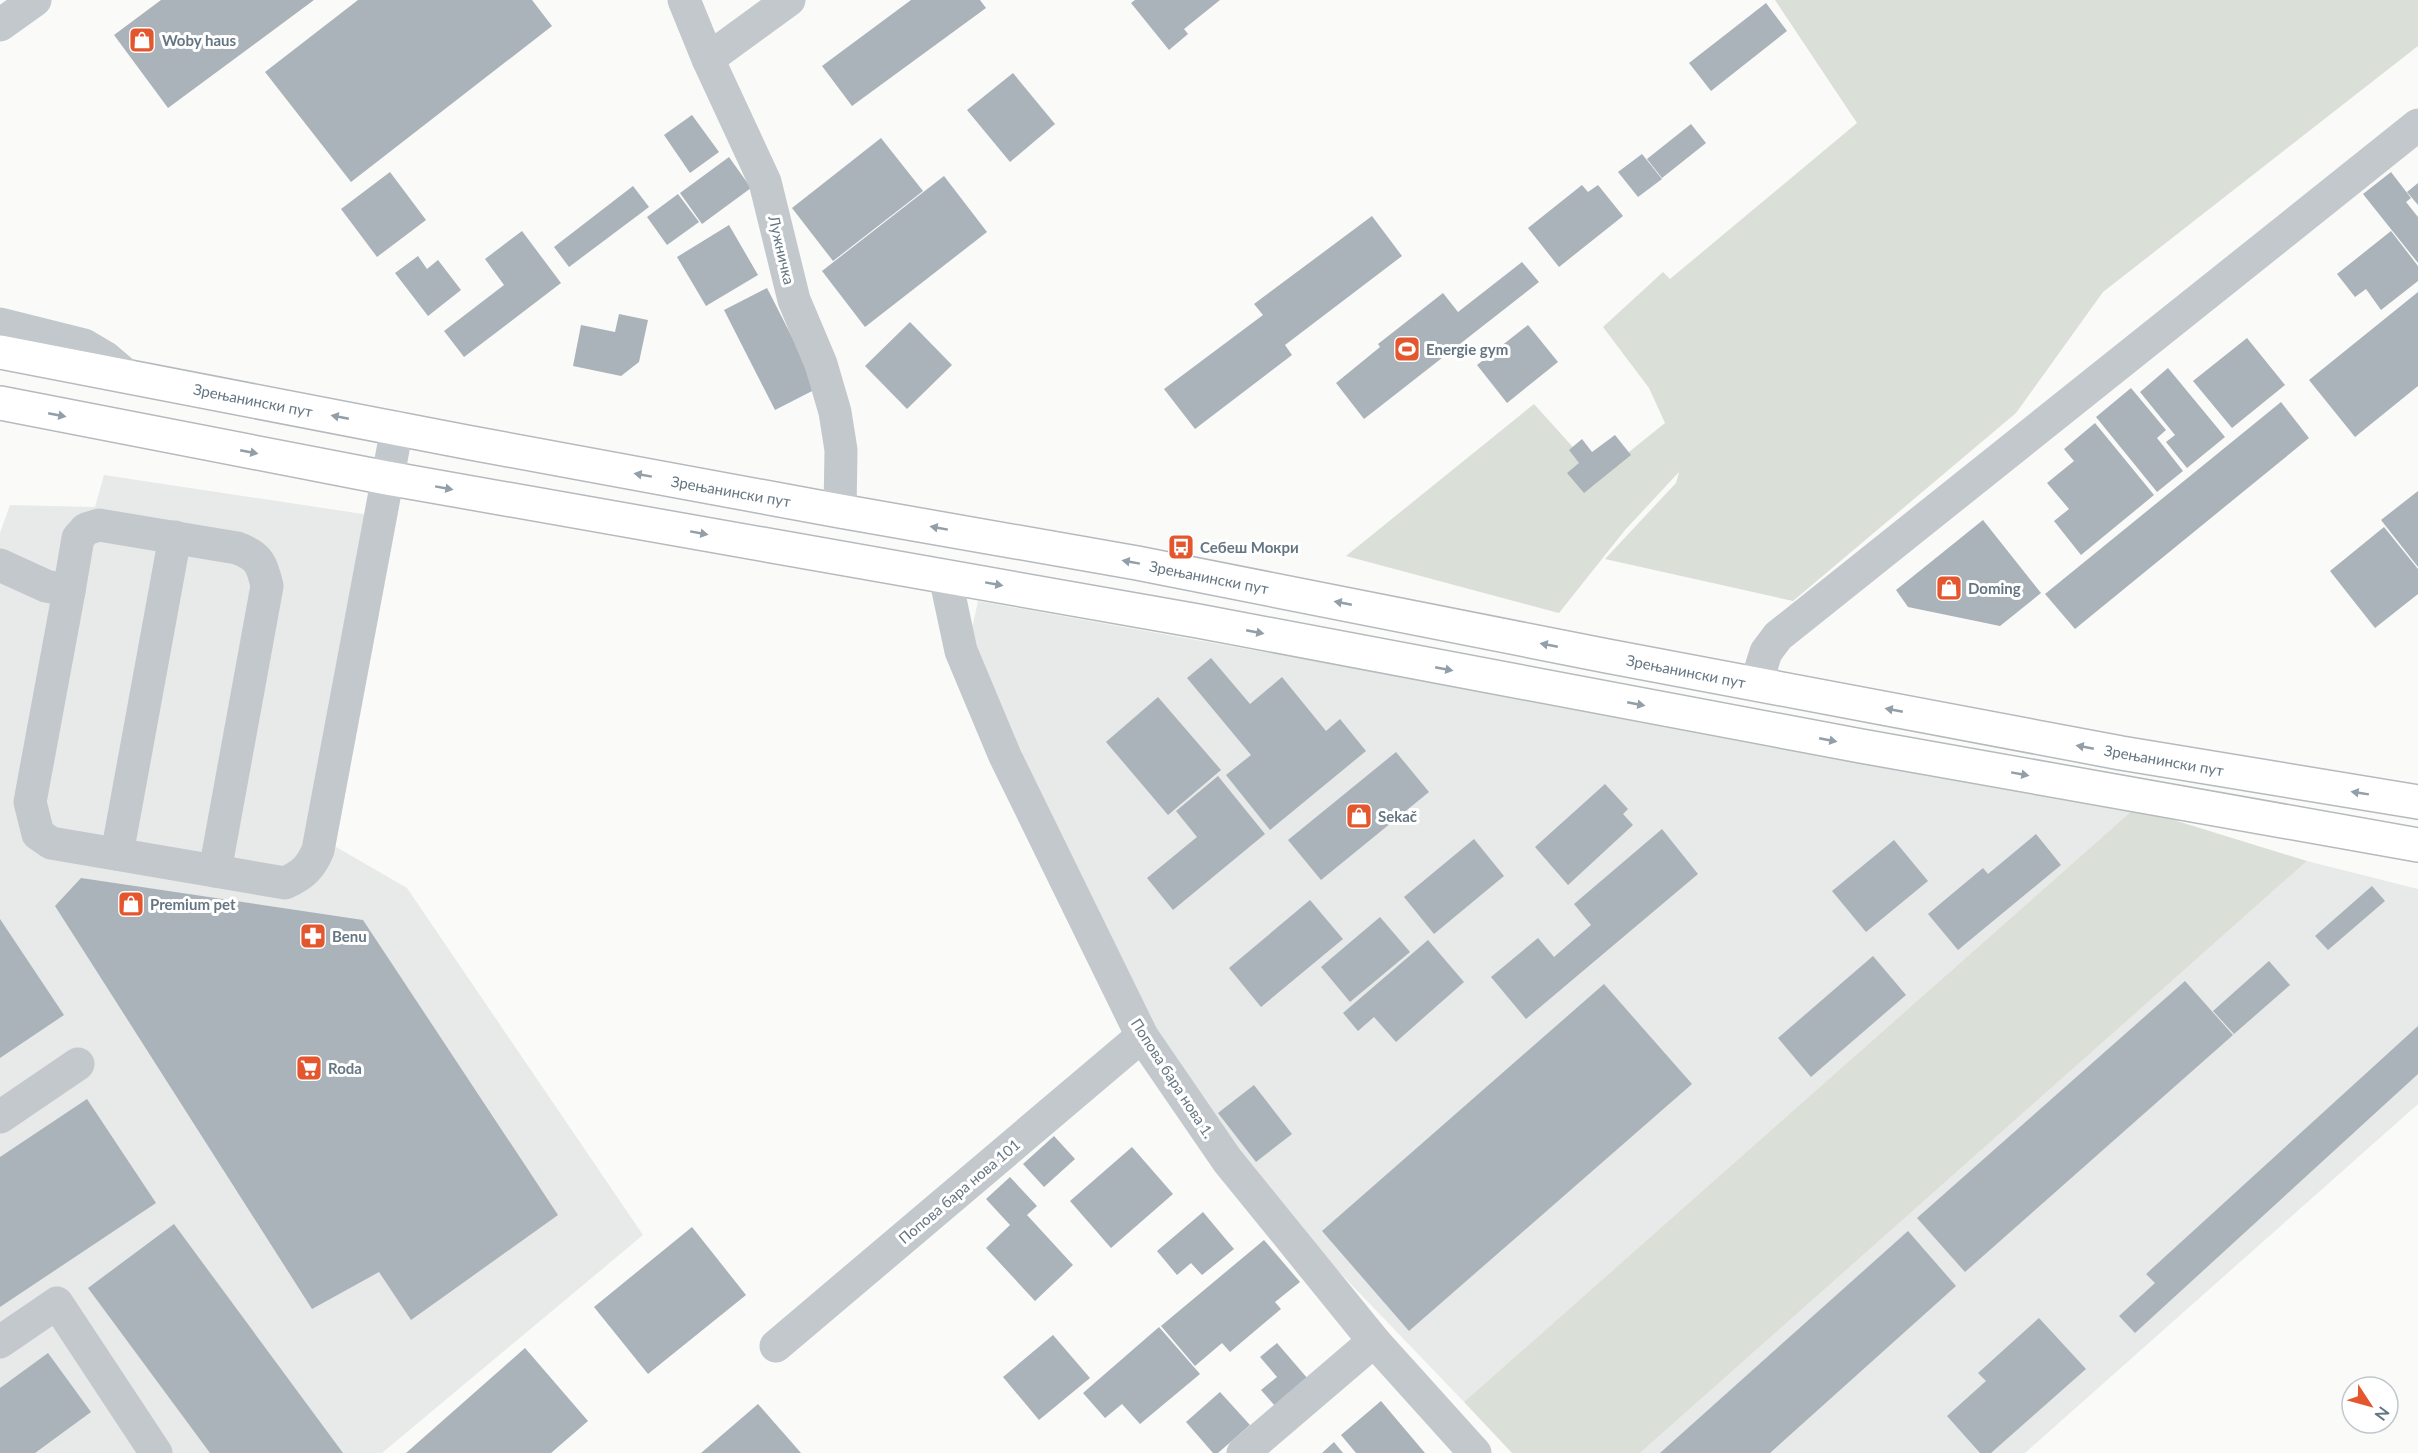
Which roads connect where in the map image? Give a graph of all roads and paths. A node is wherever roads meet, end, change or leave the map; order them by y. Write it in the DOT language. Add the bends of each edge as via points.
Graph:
graph roads {
  1 [pos="35,0"];
  2 [pos="684,0"];
  3 [pos="789,0"];
  4 [pos="0,25"];
  5 [pos="708,59"];
  6 [pos="2418,125"];
  7 [pos="0,324"];
  8 [pos="0,352"];
  9 [pos="126,375"];
  10 [pos="0,403"];
  11 [pos="397,428"];
  12 [pos="387,478"];
  13 [pos="840,511"];
  14 [pos="175,537"];
  15 [pos="0,565"];
  16 [pos="945,576"];
  17 [pos="69,591"];
  18 [pos="1756,684"];
  19 [pos="2418,802"];
  20 [pos="2418,845"];
  21 [pos="117,854"];
  22 [pos="215,871"];
  23 [pos="1142,1036"];
  24 [pos="78,1064"];
  25 [pos="0,1117"];
  26 [pos="1374,1341"];
  27 [pos="0,1342"];
  28 [pos="776,1346"];
  29 [pos="1458,1448"];
  30 [pos="156,1453"];
  31 [pos="1243,1453"];
  1 -- 4 [label="street"];
  2 -- 5 [label="street, Лужничка"];
  3 -- 5 [label="street"];
  5 -- 13 [label="street, Лужничка" via="765,182 794,300 821,364 841,450"];
  6 -- 18 [label="street" via="1778,636 1766,652"];
  7 -- 9 [label="street" via="84,345"];
  8 -- 9 [label="main road, Зрењанински пут"];
  11 -- 9 [label="main road, Зрењанински пут, one-way"];
  10 -- 12 [label="main road, one-way"];
  11 -- 12 [label="street"];
  13 -- 11 [label="main road, Зрењанински пут, one-way"];
  12 -- 16 [label="main road, one-way"];
  12 -- 22 [label="street" via="312,864 301,876 285,883"];
  18 -- 13 [label="main road, Зрењанински пут, one-way" via="1137,563"];
  14 -- 17 [label="street" via="99,525 86,529 78,538"];
  14 -- 21 [label="street"];
  14 -- 22 [label="street" via="254,554 267,586"];
  15 -- 17 [label="street" via="46,586"];
  16 -- 20 [label="main road, one-way"];
  16 -- 23 [label="street, Попова бара нова 1." via="961,651 1005,756"];
  17 -- 21 [label="street" via="30,802 38,834 51,843"];
  19 -- 18 [label="main road, Зрењанински пут, one-way" via="2121,753"];
  21 -- 22 [label="street"];
  23 -- 26 [label="street, Попова бара нова 1." via="1227,1160"];
  23 -- 28 [label="street, Попова бара нова 101"];
  24 -- 25 [label="street"];
  26 -- 29 [label="street, Попова бара нова 1."];
  26 -- 31 [label="street"];
  27 -- 30 [label="street" via="57,1303"];
}
